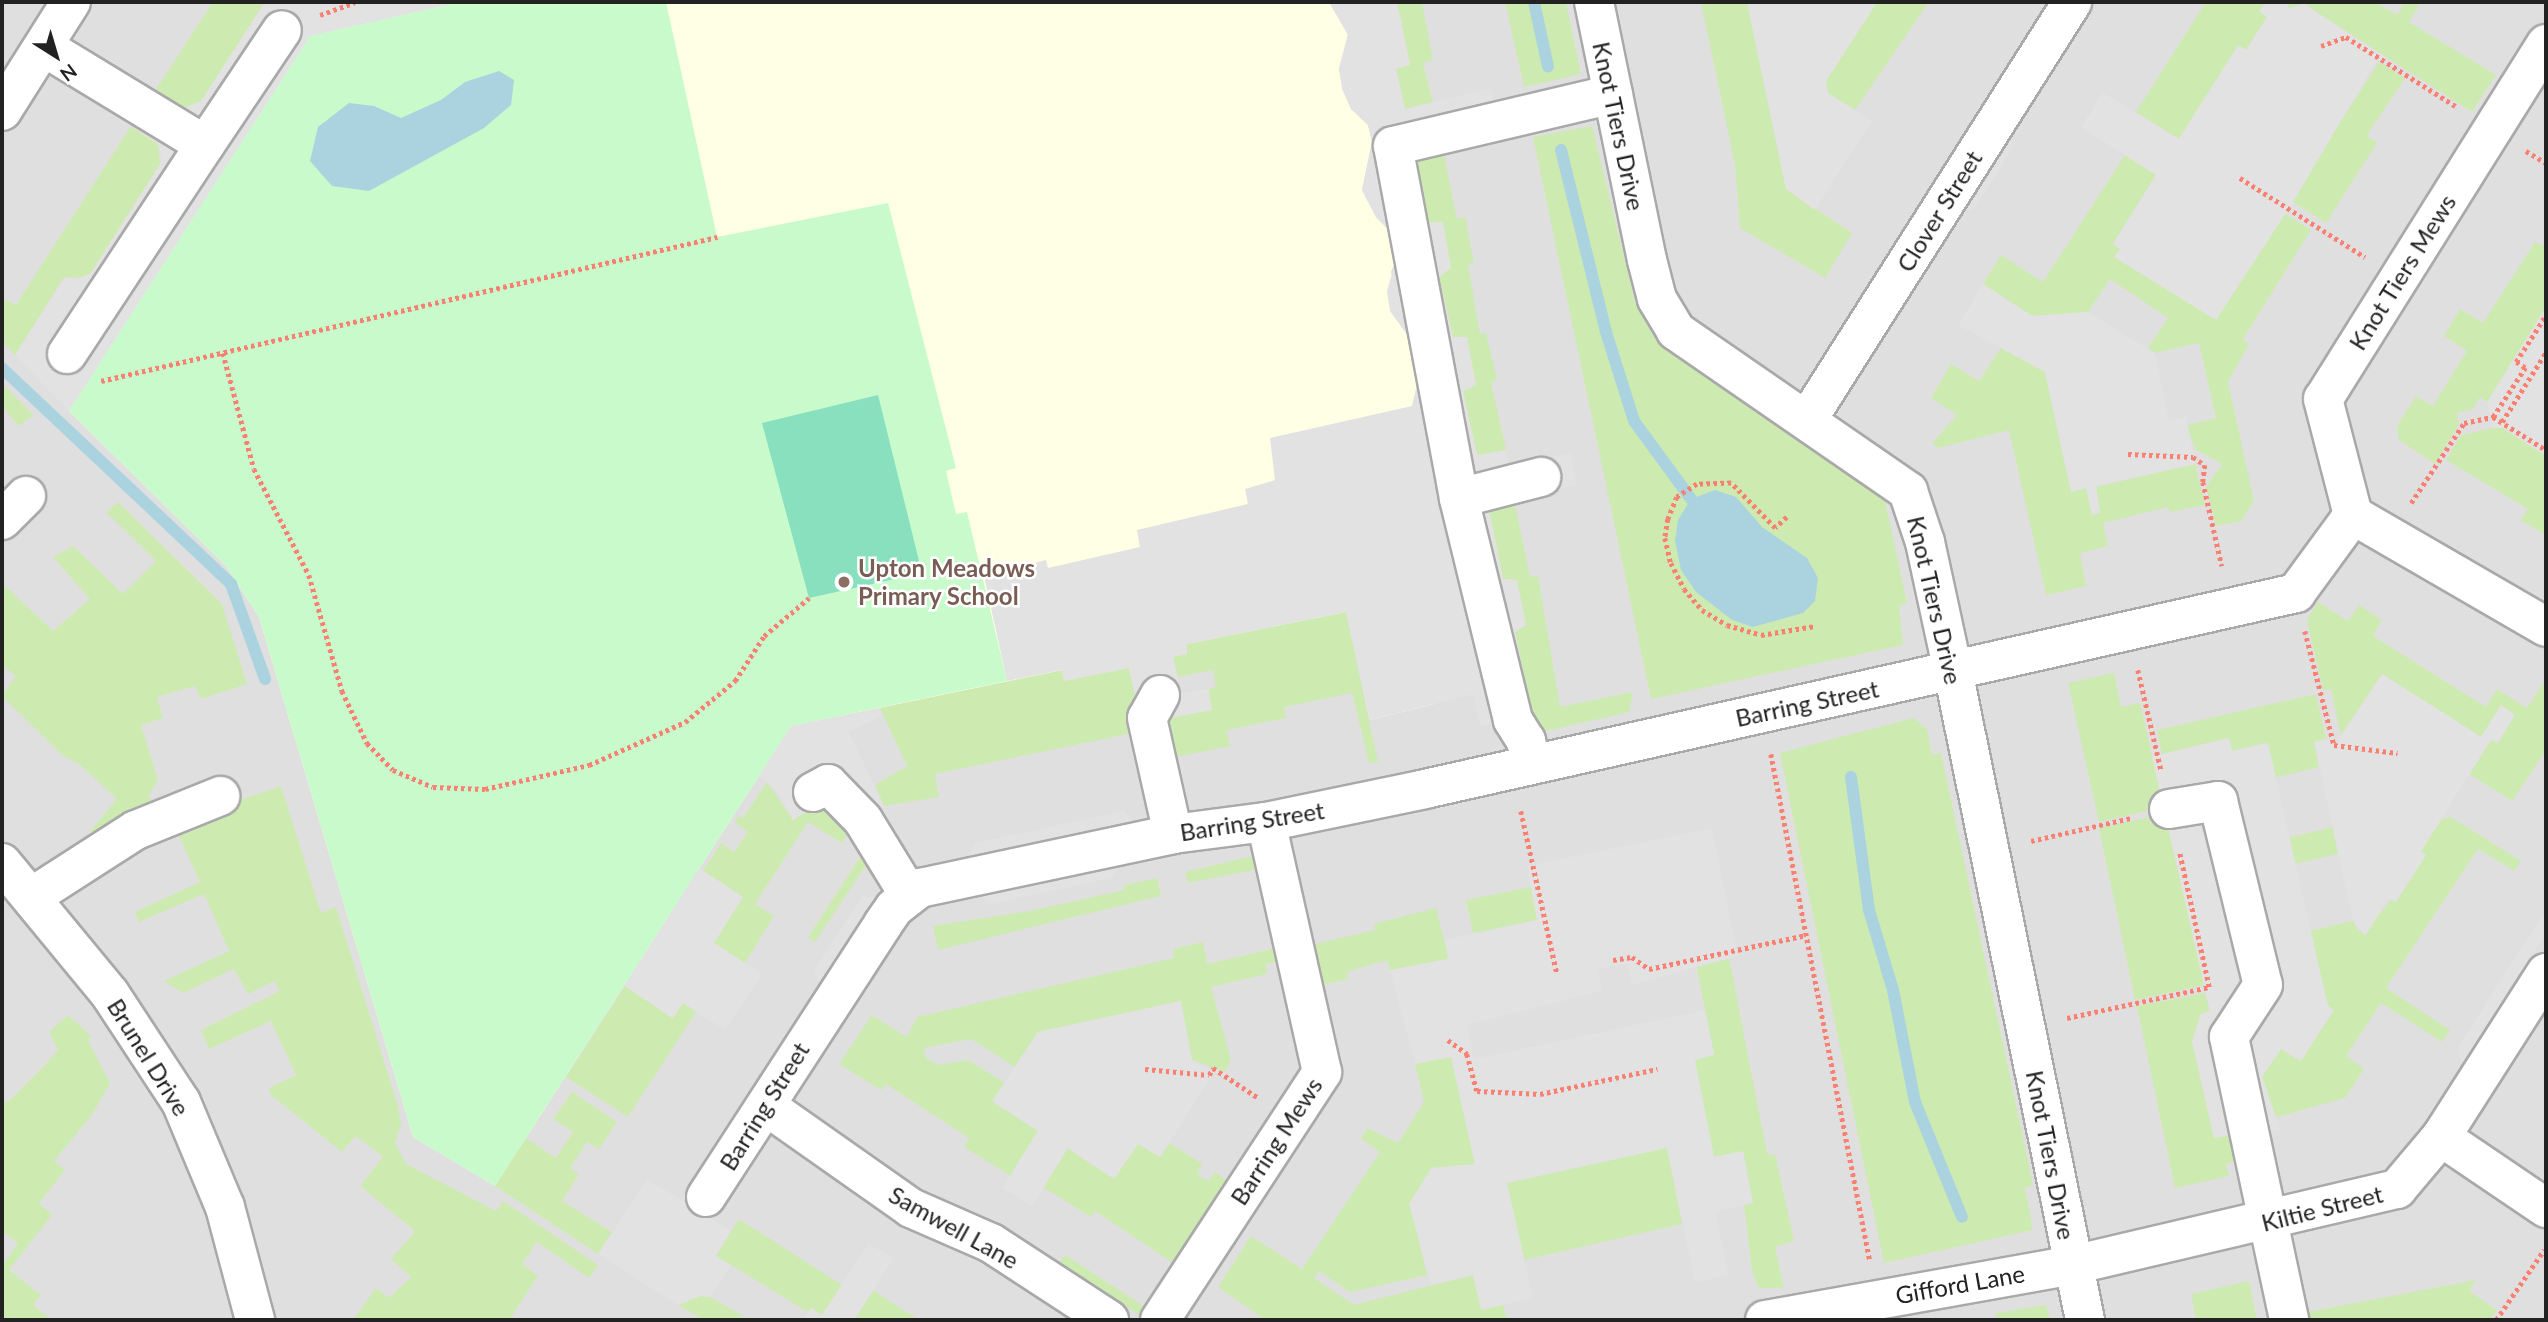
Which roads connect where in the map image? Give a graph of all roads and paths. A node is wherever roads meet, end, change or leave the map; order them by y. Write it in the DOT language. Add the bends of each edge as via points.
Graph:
graph roads {
  1 [pos="71,2"];
  2 [pos="1594,2"];
  3 [pos="2071,2"];
  4 [pos="282,30"];
  5 [pos="2546,44"];
  6 [pos="2320,46"];
  7 [pos="44,47"];
  8 [pos="1613,94"];
  9 [pos="2,111"];
  10 [pos="2493,130"];
  11 [pos="205,145"];
  12 [pos="2240,178"];
  13 [pos="717,237"];
  14 [pos="2399,277"];
  15 [pos="2546,314"];
  16 [pos="2546,352"];
  17 [pos="223,353"];
  18 [pos="67,354"];
  19 [pos="96,382"];
  20 [pos="2493,417"];
  21 [pos="1807,420"];
  22 [pos="2502,422"];
  23 [pos="2546,450"];
  24 [pos="2128,454"];
  25 [pos="1541,477"];
  26 [pos="1459,498"];
  27 [pos="2353,515"];
  28 [pos="1787,517"];
  29 [pos="2388,535"];
  30 [pos="2296,593"];
  31 [pos="809,598"];
  32 [pos="2232,608"];
  33 [pos="1815,626"];
  34 [pos="2546,627"];
  35 [pos="2128,632"];
  36 [pos="1953,671"];
  37 [pos="1160,695"];
  38 [pos="1769,742"];
  39 [pos="2398,752"];
  40 [pos="1531,764"];
  41 [pos="813,792"];
  42 [pos="220,796"];
  43 [pos="1520,805"];
  44 [pos="2169,809"];
  45 [pos="1266,822"];
  46 [pos="1173,834"];
  47 [pos="1990,855"];
  48 [pos="2,863"];
  49 [pos="909,895"];
  50 [pos="33,896"];
  51 [pos="1806,935"];
  52 [pos="1613,960"];
  53 [pos="2546,973"];
  54 [pos="1557,974"];
  55 [pos="2053,1020"];
  56 [pos="1448,1040"];
  57 [pos="1145,1069"];
  58 [pos="1657,1069"];
  59 [pos="766,1106"];
  60 [pos="1290,1119"];
  61 [pos="2441,1137"];
  62 [pos="706,1197"];
  63 [pos="2546,1208"];
  64 [pos="2269,1222"];
  65 [pos="2546,1247"];
  66 [pos="2073,1265"];
  67 [pos="1871,1266"];
  68 [pos="255,1320"];
  69 [pos="1109,1320"];
  70 [pos="1160,1320"];
  71 [pos="1765,1320"];
  72 [pos="2085,1320"];
  73 [pos="2289,1320"];
  74 [pos="2496,1320"];
  1 -- 7 [label="street"];
  2 -- 8 [label="street, Knot Tiers Drive"];
  3 -- 21 [label="street, Clover Street"];
  4 -- 11 [label="street"];
  5 -- 10 [label="street, Knot Tiers Mews"];
  6 -- 10 [label="path" via="2346,37"];
  7 -- 9 [label="street"];
  7 -- 11 [label="street"];
  8 -- 21 [label="street, Knot Tiers Drive" via="1657,299 1676,331"];
  8 -- 26 [label="street" via="1393,146"];
  10 -- 14 [label="street, Knot Tiers Mews"];
  11 -- 18 [label="street"];
  12 -- 14 [label="path"];
  13 -- 17 [label="path"];
  14 -- 27 [label="street, Knot Tiers Mews" via="2322,399"];
  15 -- 20 [label="path" via="2516,362 2525,368"];
  16 -- 22 [label="path"];
  17 -- 19 [label="path"];
  17 -- 31 [label="path" via="254,469 309,575 342,691 367,743 393,769 433,787 485,789 589,765 685,722 735,681 764,636"];
  20 -- 22 [label="path"];
  20 -- 29 [label="path" via="2464,423"];
  21 -- 36 [label="street, Knot Tiers Drive" via="1908,491 1925,542"];
  22 -- 23 [label="path"];
  24 -- 32 [label="path" via="2193,457 2205,465 2203,482"];
  25 -- 26 [label="street"];
  26 -- 40 [label="street" via="1513,720 1526,741"];
  27 -- 29 [label="street"];
  27 -- 30 [label="street"];
  28 -- 33 [label="path" via="1775,528 1731,483 1696,484 1677,497 1668,519 1665,538 1671,563 1702,610 1727,625 1761,635"];
  29 -- 34 [label="street"];
  30 -- 32 [label="street"];
  30 -- 39 [label="path" via="2334,745"];
  32 -- 35 [label="street"];
  35 -- 36 [label="street"];
  35 -- 44 [label="path"];
  36 -- 40 [label="street, Barring Street"];
  36 -- 47 [label="street, Knot Tiers Drive"];
  37 -- 46 [label="street" via="1147,718"];
  38 -- 51 [label="path"];
  40 -- 45 [label="street, Barring Street"];
  41 -- 49 [label="street" via="828,784 863,820"];
  42 -- 50 [label="street" via="136,830"];
  43 -- 54 [label="path"];
  44 -- 47 [label="path"];
  44 -- 55 [label="path" via="2209,987"];
  44 -- 64 [label="street" via="2218,800 2260,972 2263,985 2230,1037"];
  45 -- 46 [label="street, Barring Street"];
  45 -- 60 [label="street, Barring Mews" via="1322,1072"];
  46 -- 49 [label="street, Barring Street" via="968,877"];
  47 -- 66 [label="street, Knot Tiers Drive"];
  48 -- 50 [label="street, Brunel Drive"];
  49 -- 59 [label="street, Barring Street" via="894,908 842,982"];
  50 -- 68 [label="street, Brunel Drive" via="110,993 181,1102 225,1207"];
  51 -- 52 [label="path" via="1649,969 1632,957"];
  51 -- 67 [label="path"];
  53 -- 61 [label="street, Kiltie Street"];
  56 -- 58 [label="path" via="1466,1054 1477,1091 1540,1094"];
  57 -- 60 [label="path" via="1209,1075 1213,1068"];
  59 -- 62 [label="street, Barring Street"];
  59 -- 69 [label="street, Samwell Lane" via="911,1208 991,1243"];
  60 -- 70 [label="street, Barring Mews"];
  61 -- 63 [label="street"];
  61 -- 64 [label="street, Kiltie Street" via="2398,1189"];
  64 -- 66 [label="street, Kiltie Street"];
  64 -- 73 [label="street"];
  65 -- 74 [label="path"];
  66 -- 71 [label="street, Gifford Lane"];
  66 -- 72 [label="street, Knot Tiers Drive"];
}
